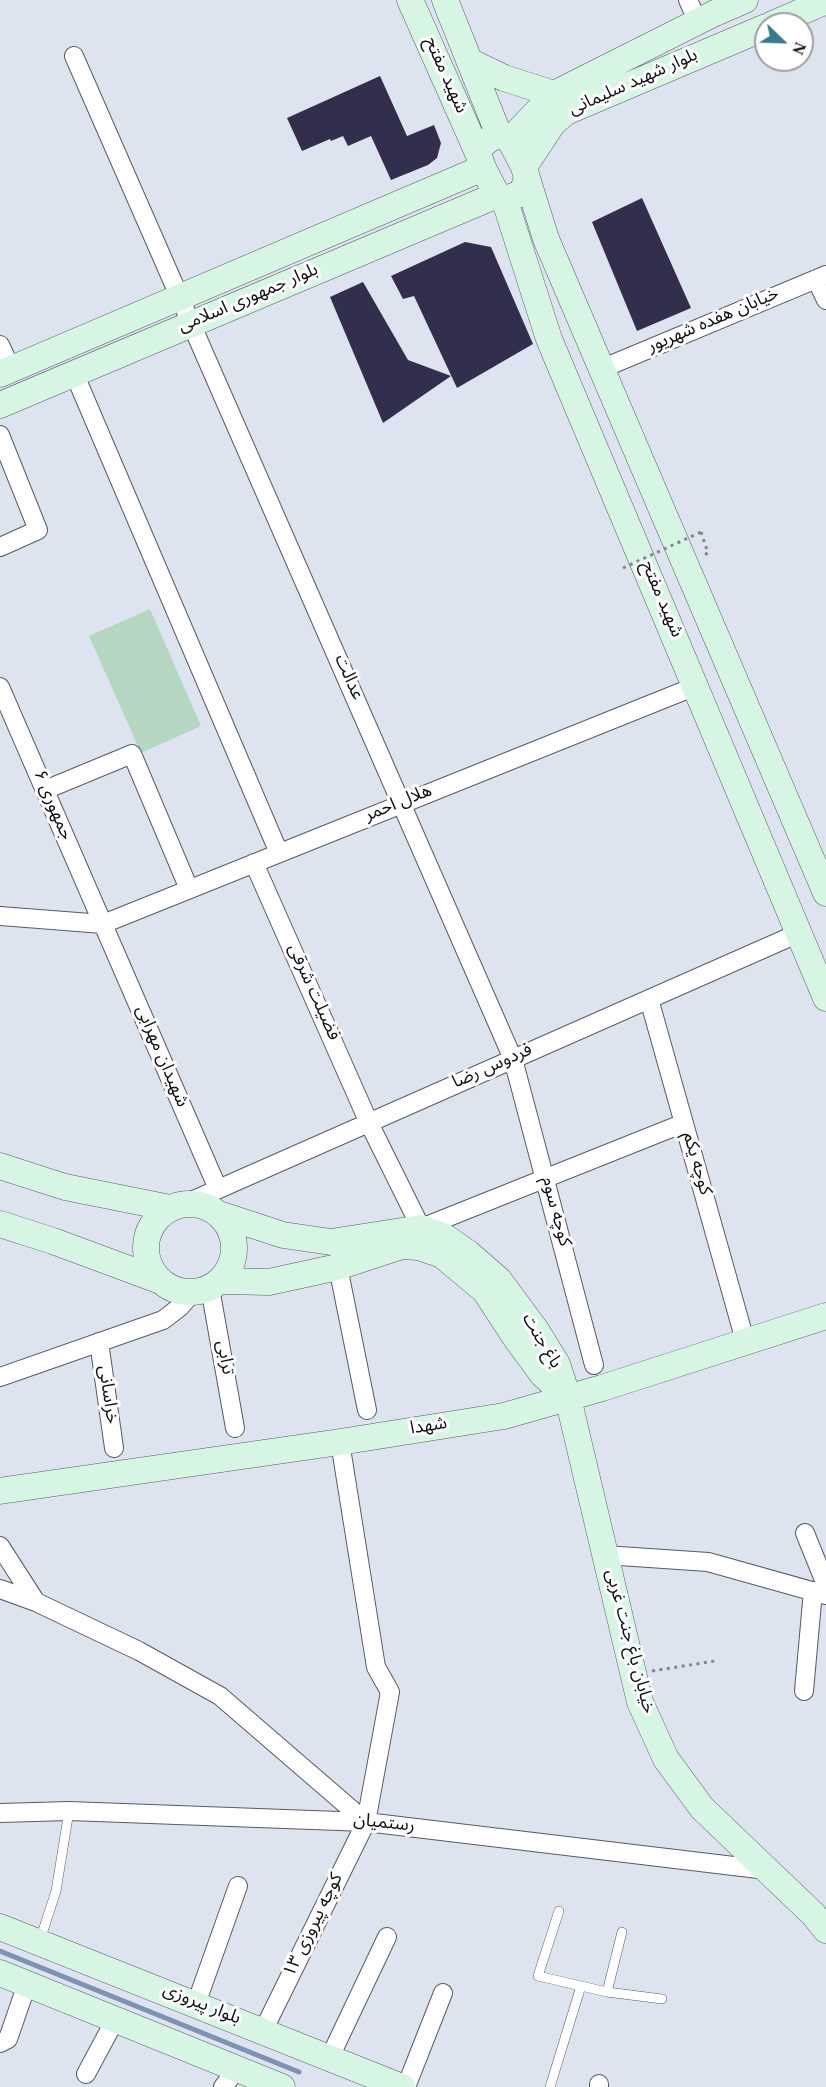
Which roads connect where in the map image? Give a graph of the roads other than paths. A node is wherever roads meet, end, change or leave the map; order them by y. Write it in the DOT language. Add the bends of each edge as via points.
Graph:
graph roads {
  1 [pos="410,0"];
  2 [pos="445,0"];
  3 [pos="737,2"];
  4 [pos="693,11"];
  5 [pos="754,31"];
  6 [pos="74,56"];
  7 [pos="471,62"];
  8 [pos="559,104"];
  9 [pos="505,138"];
  10 [pos="481,160"];
  11 [pos="526,172"];
  12 [pos="501,197"];
  13 [pos="821,277"];
  14 [pos="181,297"];
  15 [pos="826,300"];
  16 [pos="192,323"];
  17 [pos="0,345"];
  18 [pos="601,369"];
  19 [pos="5,372"];
  20 [pos="74,373"];
  21 [pos="0,405"];
  22 [pos="0,435"];
  23 [pos="0,546"];
  24 [pos="696,686"];
  25 [pos="0,687"];
  26 [pos="45,790"];
  27 [pos="402,804"];
  28 [pos="279,853"];
  29 [pos="254,863"];
  30 [pos="189,889"];
  31 [pos="826,893"];
  32 [pos="0,916"];
  33 [pos="103,924"];
  34 [pos="799,933"];
  35 [pos="649,999"];
  36 [pos="826,999"];
  37 [pos="513,1059"];
  38 [pos="369,1123"];
  39 [pos="684,1123"];
  40 [pos="0,1166"];
  41 [pos="545,1178"];
  42 [pos="219,1202"];
  43 [pos="179,1206"];
  44 [pos="0,1224"];
  45 [pos="421,1228"];
  46 [pos="338,1268"];
  47 [pos="161,1281"];
  48 [pos="208,1287"];
  49 [pos="826,1317"];
  50 [pos="742,1330"];
  51 [pos="99,1342"];
  52 [pos="594,1365"];
  53 [pos="0,1377"];
  54 [pos="568,1398"];
  55 [pos="367,1410"];
  56 [pos="235,1428"];
  57 [pos="340,1442"];
  58 [pos="114,1448"];
  59 [pos="7,1494"];
  60 [pos="805,1533"];
  61 [pos="0,1546"];
  62 [pos="605,1555"];
  63 [pos="0,1589"];
  64 [pos="822,1590"];
  65 [pos="36,1602"];
  66 [pos="804,1691"];
  67 [pos="69,1811"];
  68 [pos="0,1812"];
  69 [pos="366,1822"];
  70 [pos="767,1870"];
  71 [pos="238,1886"];
  72 [pos="559,1911"];
  73 [pos="0,1928"];
  74 [pos="826,1930"];
  75 [pos="622,1932"];
  76 [pos="387,1937"];
  77 [pos="39,1943"];
  78 [pos="0,1973"];
  79 [pos="27,1984"];
  80 [pos="581,1986"];
  81 [pos="607,1992"];
  82 [pos="443,1993"];
  83 [pos="662,2000"];
  84 [pos="196,2004"];
  85 [pos="115,2020"];
  86 [pos="263,2031"];
  87 [pos="4,2041"];
  88 [pos="330,2057"];
  89 [pos="86,2074"];
  90 [pos="230,2078"];
  91 [pos="278,2086"];
  92 [pos="404,2087"];
  93 [pos="550,2087"];
  1 -- 10 [label="street, شهید مفتح"];
  2 -- 7 [label="street, شهید مفتح"];
  3 -- 4 [label="street, بلوار شهید سلیمانی"];
  4 -- 8 [label="street, بلوار شهید سلیمانی"];
  5 -- 8 [label="street, بلوار شهید سلیمانی"];
  6 -- 14 [label="street, عدالت"];
  7 -- 8 [label="street"];
  7 -- 9 [label="street, شهید مفتح"];
  8 -- 9 [label="street, بلوار شهید سلیمانی"];
  8 -- 11 [label="street, بلوار شهید سلیمانی"];
  9 -- 10 [label="street, بلوار شهید سلیمانی" via="491,138 482,145"];
  9 -- 11 [label="street, شهید مفتح"];
  10 -- 12 [label="street, شهید مفتح"];
  10 -- 14 [label="street, بلوار جمهوری اسلامی"];
  11 -- 12 [label="street, بلوار شهید سلیمانی" via="519,194"];
  11 -- 18 [label="street, شهید مفتح" via="546,239"];
  12 -- 16 [label="street, بلوار جمهوری اسلامی"];
  12 -- 24 [label="street, شهید مفتح" via="549,339"];
  13 -- 15 [label="street"];
  13 -- 18 [label="street, خیابان هفده شهریور"];
  14 -- 16 [label="street, عدالت"];
  14 -- 19 [label="street, بلوار جمهوری اسلامی"];
  16 -- 20 [label="street, بلوار جمهوری اسلامی"];
  16 -- 27 [label="street, عدالت"];
  17 -- 19 [label="street"];
  18 -- 31 [label="street, شهید مفتح"];
  20 -- 21 [label="street, بلوار جمهوری اسلامی"];
  20 -- 28 [label="street"];
  22 -- 23 [label="street" via="38,530"];
  24 -- 27 [label="street, هلال احمر"];
  24 -- 34 [label="street, شهید مفتح"];
  25 -- 26 [label="street, جمهوری ۶"];
  26 -- 30 [label="street" via="132,754"];
  26 -- 33 [label="street, جمهوری ۶"];
  27 -- 28 [label="street, هلال احمر"];
  27 -- 37 [label="street, عدالت"];
  28 -- 29 [label="street, هلال احمر"];
  29 -- 30 [label="street, هلال احمر"];
  29 -- 38 [label="street, فضیلت شرقی"];
  30 -- 33 [label="street, هلال احمر"];
  32 -- 33 [label="street"];
  33 -- 42 [label="street, شهیدان مهرابی"];
  34 -- 35 [label="street, فردوس رضا"];
  34 -- 36 [label="street, شهید مفتح"];
  35 -- 37 [label="street, فردوس رضا"];
  35 -- 39 [label="street, کوچه یکم"];
  37 -- 38 [label="street, فردوس رضا"];
  37 -- 41 [label="street, کوچه سوم"];
  38 -- 42 [label="street, فردوس رضا"];
  38 -- 45 [label="street, فضیلت شرقی"];
  39 -- 41 [label="street"];
  39 -- 50 [label="street, کوچه یکم"];
  40 -- 43 [label="street" via="65,1186"];
  41 -- 45 [label="street"];
  41 -- 52 [label="street, کوچه سوم"];
  42 -- 43 [label="street"];
  42 -- 45 [label="street" via="283,1235 332,1242"];
  42 -- 48 [label="street" via="234,1240 234,1255 229,1269"];
  43 -- 47 [label="street" via="156,1219 148,1234 146,1251 151,1268"];
  44 -- 47 [label="street"];
  45 -- 54 [label="street, باغ جنت" via="452,1242 500,1281 557,1364"];
  46 -- 48 [label="street, باغ جنت" via="269,1282"];
  46 -- 54 [label="street, باغ جنت" via="402,1246 419,1246 442,1255 485,1290 543,1375"];
  46 -- 55 [label="street"];
  47 -- 48 [label="street" via="176,1290"];
  48 -- 51 [label="street" via="163,1320"];
  48 -- 56 [label="street, ترابی"];
  49 -- 54 [label="street, شهدا"];
  51 -- 53 [label="street"];
  51 -- 58 [label="street, خراسانی"];
  54 -- 57 [label="street, شهدا" via="504,1416"];
  54 -- 62 [label="street, خیابان باغ جنت غربی"];
  57 -- 59 [label="street, شهدا"];
  57 -- 69 [label="street, کوچه پیروزی ۱۳" via="376,1667 390,1692"];
  60 -- 64 [label="street"];
  61 -- 65 [label="street"];
  62 -- 64 [label="street" via="708,1562"];
  62 -- 70 [label="street, خیابان باغ جنت غربی" via="640,1702 666,1759 702,1808"];
  63 -- 65 [label="street"];
  64 -- 66 [label="street"];
  65 -- 69 [label="street" via="139,1651 220,1696"];
  67 -- 68 [label="street, رستمیان"];
  67 -- 69 [label="street, رستمیان"];
  67 -- 77 [label="lane" via="56,1891"];
  69 -- 70 [label="street, رستمیان"];
  69 -- 86 [label="street, کوچه پیروزی ۱۳"];
  70 -- 74 [label="street, خیابان باغ جنت غربی"];
  71 -- 84 [label="street"];
  72 -- 80 [label="lane" via="538,1976"];
  73 -- 77 [label="street, بلوار پیروزی"];
  75 -- 81 [label="lane"];
  76 -- 88 [label="street"];
  77 -- 84 [label="street, بلوار پیروزی"];
  78 -- 79 [label="street"];
  79 -- 85 [label="street"];
  79 -- 87 [label="street"];
  80 -- 81 [label="lane"];
  80 -- 93 [label="lane"];
  81 -- 83 [label="lane"];
  82 -- 92 [label="street"];
  84 -- 86 [label="street, بلوار پیروزی"];
  85 -- 89 [label="street"];
  85 -- 90 [label="street"];
  86 -- 88 [label="street, بلوار پیروزی"];
  88 -- 92 [label="street, بلوار پیروزی"];
  90 -- 91 [label="street"];
}
